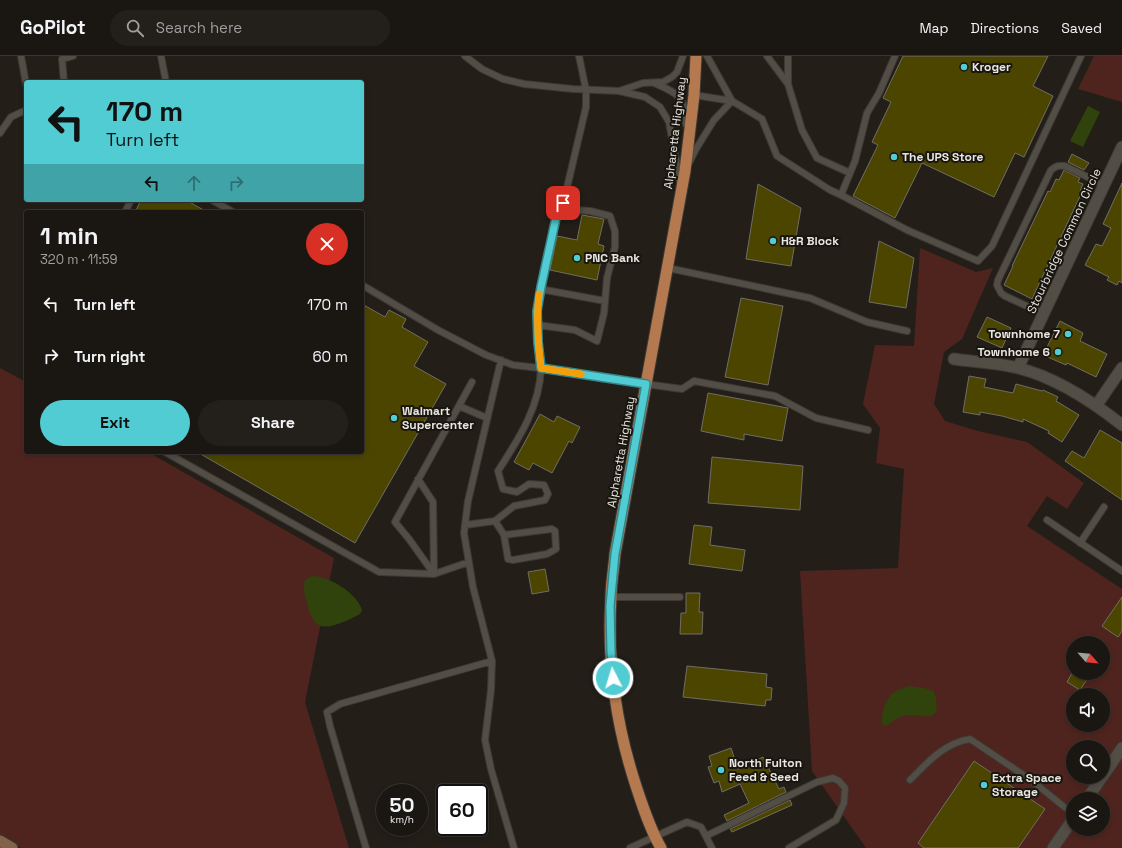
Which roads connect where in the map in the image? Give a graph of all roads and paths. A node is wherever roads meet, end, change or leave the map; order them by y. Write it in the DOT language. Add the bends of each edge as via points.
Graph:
graph roads {
  1 [pos="21,56"];
  2 [pos="73,56"];
  3 [pos="161,56"];
  4 [pos="465,56"];
  5 [pos="579,56"];
  6 [pos="683,56"];
  7 [pos="696,56"];
  8 [pos="708,56"];
  9 [pos="767,56"];
  10 [pos="788,56"];
  11 [pos="896,56"];
  12 [pos="1081,56"];
  13 [pos="25,80"];
  14 [pos="64,80"];
  15 [pos="166,80"];
  16 [pos="654,82"];
  17 [pos="788,84"];
  18 [pos="586,90"];
  19 [pos="619,91"];
  20 [pos="694,95"];
  21 [pos="732,101"];
  22 [pos="24,111"];
  23 [pos="0,133"];
  24 [pos="1122,147"];
  25 [pos="686,153"];
  26 [pos="685,171"];
  27 [pos="850,174"];
  28 [pos="1104,185"];
  29 [pos="682,190"];
  30 [pos="841,195"];
  31 [pos="216,202"];
  32 [pos="558,209"];
  33 [pos="230,210"];
  34 [pos="668,268"];
  35 [pos="364,286"];
  36 [pos="540,289"];
  37 [pos="605,301"];
  38 [pos="1044,314"];
  39 [pos="537,325"];
  40 [pos="908,331"];
  41 [pos="954,359"];
  42 [pos="501,360"];
  43 [pos="541,368"];
  44 [pos="1018,368"];
  45 [pos="1122,368"];
  46 [pos="472,382"];
  47 [pos="646,384"];
  48 [pos="459,406"];
  49 [pos="1096,406"];
  50 [pos="487,418"];
  51 [pos="1122,425"];
  52 [pos="868,430"];
  53 [pos="169,454"];
  54 [pos="418,479"];
  55 [pos="1104,507"];
  56 [pos="1047,520"];
  57 [pos="495,521"];
  58 [pos="465,525"];
  59 [pos="504,535"];
  60 [pos="1080,543"];
  61 [pos="469,562"];
  62 [pos="1122,571"];
  63 [pos="434,574"];
  64 [pos="611,597"];
  65 [pos="680,597"];
  66 [pos="492,661"];
  67 [pos="1122,748"];
  68 [pos="1110,765"];
  69 [pos="910,780"];
  70 [pos="1066,808"];
  71 [pos="1066,829"];
  72 [pos="706,836"];
  73 [pos="655,838"];
  74 [pos="0,841"];
  75 [pos="12,848"];
  76 [pos="366,848"];
  77 [pos="514,848"];
  78 [pos="630,848"];
  79 [pos="661,848"];
  80 [pos="712,848"];
  81 [pos="789,848"];
  82 [pos="1053,848"];
  1 -- 13 [label="lane"];
  2 -- 14 [label="lane" via="62,58"];
  3 -- 15 [label="lane"];
  4 -- 18 [label="lane" via="482,69 503,79 524,84"];
  5 -- 18 [label="lane"];
  6 -- 16 [label="lane" via="677,72 672,77 663,82"];
  7 -- 20 [label="main road, Alpharetta Highway"];
  8 -- 21 [label="lane"];
  9 -- 17 [label="lane"];
  10 -- 17 [label="lane"];
  11 -- 27 [label="lane" via="867,113"];
  12 -- 30 [label="lane" via="992,246 978,261 907,230"];
  16 -- 19 [label="lane"];
  16 -- 25 [label="lane" via="676,93 686,109"];
  17 -- 27 [label="lane" via="802,130 817,158"];
  18 -- 19 [label="lane"];
  18 -- 32 [label="lane" via="586,107 565,196"];
  19 -- 29 [label="lane" via="645,97 660,107 669,122"];
  20 -- 21 [label="lane"];
  20 -- 25 [label="main road, Alpharetta Highway"];
  21 -- 26 [label="lane" via="714,120"];
  21 -- 30 [label="lane" via="762,119 777,156"];
  22 -- 23 [label="lane" via="11,117"];
  24 -- 28 [label="street, Stourbridge Common Circle"];
  25 -- 26 [label="main road, Alpharetta Highway"];
  26 -- 29 [label="main road, Alpharetta Highway"];
  27 -- 30 [label="lane"];
  28 -- 38 [label="street, Stourbridge Common Circle"];
  28 -- 38 [label="lane" via="1065,166 1055,166 1050,170 998,280 996,285 1001,293"];
  29 -- 34 [label="main road, Alpharetta Highway"];
  31 -- 33 [label="lane"];
  32 -- 36 [label="lane"];
  32 -- 37 [label="lane" via="590,210 610,216 615,231 615,248 607,278"];
  34 -- 40 [label="lane" via="810,298 867,322"];
  34 -- 47 [label="main road, Alpharetta Highway"];
  35 -- 42 [label="lane" via="438,330"];
  36 -- 37 [label="lane"];
  36 -- 39 [label="lane"];
  37 -- 39 [label="lane" via="597,341 575,330"];
  38 -- 44 [label="street, Stourbridge Common Circle"];
  39 -- 43 [label="lane"];
  41 -- 44 [label="street"];
  42 -- 43 [label="lane" via="513,365"];
  42 -- 50 [label="lane"];
  43 -- 47 [label="lane"];
  43 -- 57 [label="lane" via="529,419 498,471 503,490 517,492 529,484 544,485 548,494 545,500 514,506"];
  44 -- 49 [label="street" via="1071,390"];
  45 -- 49 [label="street"];
  46 -- 48 [label="lane"];
  47 -- 52 [label="lane" via="682,389 694,381 775,396 816,418"];
  47 -- 64 [label="main road, Alpharetta Highway" via="615,554"];
  48 -- 50 [label="lane"];
  48 -- 54 [label="lane"];
  49 -- 51 [label="street"];
  50 -- 58 [label="lane"];
  53 -- 63 [label="lane" via="380,572"];
  54 -- 63 [label="lane" via="433,502"];
  54 -- 63 [label="lane" via="394,522"];
  55 -- 60 [label="lane"];
  56 -- 60 [label="lane"];
  57 -- 58 [label="lane"];
  57 -- 59 [label="lane"];
  58 -- 61 [label="lane"];
  59 -- 59 [label="lane" via="508,559 547,554 556,549 555,531 548,529"];
  60 -- 62 [label="lane"];
  61 -- 63 [label="lane"];
  61 -- 66 [label="lane"];
  64 -- 65 [label="lane"];
  64 -- 73 [label="main road, Alpharetta Highway" via="612,667 620,729"];
  66 -- 76 [label="lane" via="340,704 328,712"];
  66 -- 77 [label="lane" via="485,740"];
  67 -- 68 [label="street"];
  69 -- 70 [label="lane" via="941,750 960,740 970,739 1031,780"];
  71 -- 82 [label="street"];
  72 -- 73 [label="lane" via="701,827 688,822"];
  72 -- 80 [label="lane"];
  72 -- 81 [label="lane" via="817,782 833,778 839,781 845,788 844,804 836,820"];
  73 -- 78 [label="lane"];
  73 -- 79 [label="main road, Alpharetta Highway"];
  74 -- 75 [label="main road"];
}
